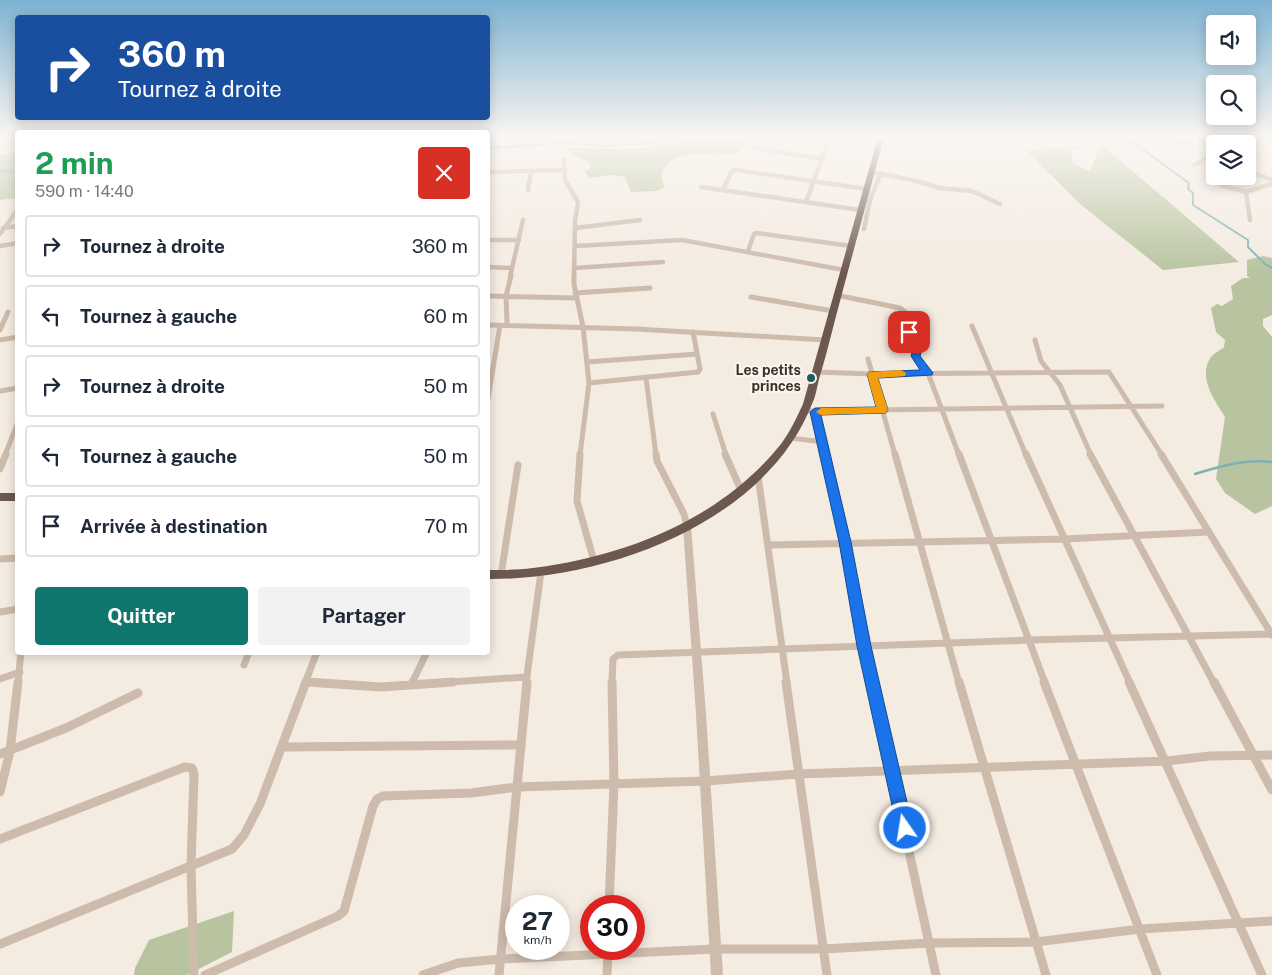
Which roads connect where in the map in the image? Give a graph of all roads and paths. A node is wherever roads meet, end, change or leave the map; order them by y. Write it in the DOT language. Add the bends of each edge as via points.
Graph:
graph roads {
  1 [pos="529,182"];
  2 [pos="566,182"];
  3 [pos="727,182"];
  4 [pos="814,182"];
  5 [pos="825,182"];
  6 [pos="868,182"];
  7 [pos="877,182"];
  8 [pos="924,182"];
  9 [pos="1272,184"];
  10 [pos="1220,185"];
  11 [pos="701,187"];
  12 [pos="866,189"];
  13 [pos="528,190"];
  14 [pos="723,190"];
  15 [pos="1246,192"];
  16 [pos="806,202"];
  17 [pos="1000,204"];
  18 [pos="860,210"];
  19 [pos="15,213"];
  20 [pos="523,220"];
  21 [pos="640,220"];
  22 [pos="1250,220"];
  23 [pos="15,227"];
  24 [pos="575,228"];
  25 [pos="864,229"];
  26 [pos="1,232"];
  27 [pos="490,240"];
  28 [pos="519,240"];
  29 [pos="15,244"];
  30 [pos="0,246"];
  31 [pos="576,246"];
  32 [pos="851,246"];
  33 [pos="748,251"];
  34 [pos="663,262"];
  35 [pos="490,267"];
  36 [pos="512,268"];
  37 [pos="575,268"];
  38 [pos="844,270"];
  39 [pos="650,288"];
  40 [pos="490,296"];
  41 [pos="506,296"];
  42 [pos="575,296"];
  43 [pos="836,296"];
  44 [pos="751,297"];
  45 [pos="833,311"];
  46 [pos="8,312"];
  47 [pos="490,325"];
  48 [pos="500,325"];
  49 [pos="507,325"];
  50 [pos="972,326"];
  51 [pos="583,327"];
  52 [pos="0,330"];
  53 [pos="693,332"];
  54 [pos="15,338"];
  55 [pos="0,340"];
  56 [pos="825,340"];
  57 [pos="1035,340"];
  58 [pos="697,354"];
  59 [pos="868,359"];
  60 [pos="587,362"];
  61 [pos="816,372"];
  62 [pos="928,373"];
  63 [pos="1051,373"];
  64 [pos="872,374"];
  65 [pos="991,374"];
  66 [pos="646,378"];
  67 [pos="490,382"];
  68 [pos="589,382"];
  69 [pos="15,388"];
  70 [pos="0,391"];
  71 [pos="1132,406"];
  72 [pos="1162,406"];
  73 [pos="1006,407"];
  74 [pos="1069,407"];
  75 [pos="942,408"];
  76 [pos="883,410"];
  77 [pos="805,411"];
  78 [pos="815,412"];
  79 [pos="713,414"];
  80 [pos="15,430"];
  81 [pos="791,438"];
  82 [pos="823,442"];
  83 [pos="518,465"];
  84 [pos="0,469"];
  85 [pos="758,476"];
  86 [pos="741,490"];
  87 [pos="0,496"];
  88 [pos="15,497"];
  89 [pos="687,526"];
  90 [pos="1208,532"];
  91 [pos="1134,535"];
  92 [pos="1064,539"];
  93 [pos="990,541"];
  94 [pos="845,542"];
  95 [pos="920,542"];
  96 [pos="768,545"];
  97 [pos="15,558"];
  98 [pos="0,559"];
  99 [pos="594,561"];
  100 [pos="541,572"];
  101 [pos="490,575"];
  102 [pos="501,575"];
  103 [pos="15,609"];
  104 [pos="0,612"];
  105 [pos="1272,634"];
  106 [pos="1189,636"];
  107 [pos="1110,638"];
  108 [pos="1029,640"];
  109 [pos="948,643"];
  110 [pos="864,646"];
  111 [pos="781,648"];
  112 [pos="695,652"];
  113 [pos="21,655"];
  114 [pos="249,655"];
  115 [pos="316,655"];
  116 [pos="425,655"];
  117 [pos="244,665"];
  118 [pos="20,672"];
  119 [pos="527,676"];
  120 [pos="0,679"];
  121 [pos="306,682"];
  122 [pos="412,684"];
  123 [pos="138,693"];
  124 [pos="521,745"];
  125 [pos="282,747"];
  126 [pos="10,751"];
  127 [pos="0,754"];
  128 [pos="1272,755"];
  129 [pos="1252,756"];
  130 [pos="1167,761"];
  131 [pos="1077,765"];
  132 [pos="983,768"];
  133 [pos="892,771"];
  134 [pos="799,774"];
  135 [pos="705,781"];
  136 [pos="614,785"];
  137 [pos="517,787"];
  138 [pos="1272,790"];
  139 [pos="0,792"];
  140 [pos="0,838"];
  141 [pos="191,866"];
  142 [pos="609,895"];
  143 [pos="1272,921"];
  144 [pos="1237,922"];
  145 [pos="1140,929"];
  146 [pos="1036,942"];
  147 [pos="929,943"];
  148 [pos="0,944"];
  149 [pos="715,949"];
  150 [pos="824,949"];
  151 [pos="645,950"];
  152 [pos="580,953"];
  153 [pos="501,959"];
  154 [pos="608,960"];
  155 [pos="194,975"];
  156 [pos="204,975"];
  157 [pos="424,975"];
  158 [pos="499,975"];
  159 [pos="607,975"];
  160 [pos="717,975"];
  161 [pos="827,975"];
  162 [pos="936,975"];
  163 [pos="1046,975"];
  164 [pos="1157,975"];
  165 [pos="1262,975"];
  1 -- 13 [label="street"];
  2 -- 24 [label="street" via="578,202"];
  3 -- 14 [label="street"];
  4 -- 16 [label="street"];
  5 -- 12 [label="street"];
  6 -- 12 [label="highway"];
  7 -- 25 [label="street"];
  8 -- 17 [label="street" via="972,192"];
  9 -- 15 [label="street"];
  10 -- 15 [label="street"];
  11 -- 14 [label="street"];
  12 -- 18 [label="highway"];
  14 -- 16 [label="street"];
  15 -- 22 [label="street"];
  16 -- 18 [label="street"];
  18 -- 32 [label="highway"];
  19 -- 26 [label="street"];
  20 -- 28 [label="street"];
  21 -- 24 [label="street"];
  23 -- 26 [label="street"];
  24 -- 31 [label="street"];
  27 -- 28 [label="street"];
  28 -- 36 [label="street"];
  29 -- 30 [label="street"];
  31 -- 33 [label="street" via="673,239"];
  31 -- 37 [label="street"];
  32 -- 33 [label="street" via="757,232"];
  32 -- 38 [label="highway"];
  33 -- 38 [label="street"];
  34 -- 37 [label="street"];
  35 -- 36 [label="street"];
  36 -- 41 [label="street"];
  37 -- 42 [label="street"];
  38 -- 43 [label="highway"];
  39 -- 42 [label="street"];
  40 -- 41 [label="street"];
  41 -- 42 [label="street"];
  41 -- 49 [label="street"];
  42 -- 51 [label="street"];
  43 -- 45 [label="highway"];
  43 -- 62 [label="street" via="903,310 907,327 919,346 917,360"];
  44 -- 45 [label="street"];
  45 -- 56 [label="highway"];
  46 -- 52 [label="street"];
  47 -- 48 [label="street"];
  48 -- 49 [label="street"];
  48 -- 67 [label="street"];
  49 -- 51 [label="street"];
  50 -- 65 [label="street"];
  51 -- 53 [label="street"];
  51 -- 60 [label="street"];
  53 -- 56 [label="street"];
  53 -- 58 [label="street"];
  54 -- 55 [label="street"];
  56 -- 61 [label="highway"];
  57 -- 63 [label="street" via="1041,361"];
  58 -- 60 [label="street"];
  58 -- 66 [label="street" via="698,372"];
  59 -- 64 [label="street"];
  60 -- 68 [label="street"];
  61 -- 64 [label="street"];
  61 -- 77 [label="highway"];
  62 -- 64 [label="street"];
  62 -- 65 [label="street"];
  62 -- 75 [label="street"];
  63 -- 65 [label="street"];
  63 -- 71 [label="street" via="1109,372"];
  63 -- 74 [label="street"];
  64 -- 76 [label="street"];
  65 -- 73 [label="street"];
  66 -- 68 [label="street"];
  66 -- 89 [label="street" via="657,461"];
  68 -- 99 [label="street" via="577,501"];
  69 -- 70 [label="street"];
  71 -- 72 [label="street"];
  71 -- 74 [label="street"];
  71 -- 90 [label="street"];
  73 -- 74 [label="street"];
  73 -- 75 [label="street"];
  73 -- 92 [label="street"];
  74 -- 91 [label="street"];
  75 -- 76 [label="street"];
  75 -- 93 [label="street"];
  76 -- 78 [label="street"];
  76 -- 95 [label="street"];
  77 -- 78 [label="street"];
  77 -- 81 [label="highway"];
  78 -- 82 [label="street"];
  79 -- 86 [label="street" via="723,450"];
  80 -- 84 [label="street"];
  81 -- 82 [label="street"];
  81 -- 85 [label="highway"];
  82 -- 94 [label="street"];
  83 -- 102 [label="street"];
  85 -- 86 [label="highway"];
  85 -- 96 [label="street"];
  86 -- 89 [label="highway"];
  87 -- 88 [label="highway"];
  89 -- 99 [label="highway" via="645,545"];
  89 -- 112 [label="street"];
  90 -- 91 [label="street"];
  90 -- 105 [label="street"];
  91 -- 92 [label="street"];
  91 -- 106 [label="street"];
  92 -- 93 [label="street"];
  92 -- 107 [label="street"];
  93 -- 95 [label="street"];
  93 -- 108 [label="street"];
  94 -- 95 [label="street"];
  94 -- 96 [label="street"];
  94 -- 110 [label="street"];
  95 -- 109 [label="street"];
  96 -- 111 [label="street"];
  97 -- 98 [label="street"];
  99 -- 100 [label="highway"];
  100 -- 102 [label="highway"];
  100 -- 119 [label="street"];
  101 -- 102 [label="highway"];
  103 -- 104 [label="street"];
  105 -- 106 [label="street"];
  106 -- 107 [label="street"];
  106 -- 129 [label="street"];
  107 -- 108 [label="street"];
  107 -- 130 [label="street"];
  108 -- 109 [label="street"];
  108 -- 131 [label="street"];
  109 -- 110 [label="street"];
  109 -- 132 [label="street"];
  110 -- 111 [label="street"];
  110 -- 133 [label="street"];
  111 -- 112 [label="street"];
  111 -- 134 [label="street"];
  112 -- 135 [label="street"];
  112 -- 136 [label="street" via="618,655 613,659"];
  113 -- 118 [label="street"];
  114 -- 117 [label="street"];
  115 -- 121 [label="street"];
  116 -- 122 [label="street"];
  118 -- 120 [label="street"];
  118 -- 126 [label="street"];
  119 -- 122 [label="street"];
  119 -- 124 [label="street"];
  121 -- 122 [label="street" via="381,687"];
  121 -- 125 [label="street"];
  123 -- 126 [label="street"];
  124 -- 125 [label="street"];
  124 -- 137 [label="street"];
  125 -- 141 [label="street" via="260,804 238,843 227,852"];
  126 -- 127 [label="street"];
  126 -- 139 [label="street"];
  128 -- 129 [label="street"];
  129 -- 130 [label="street"];
  129 -- 138 [label="street"];
  130 -- 131 [label="street"];
  130 -- 144 [label="street"];
  131 -- 132 [label="street"];
  131 -- 145 [label="street"];
  132 -- 133 [label="street"];
  132 -- 146 [label="street"];
  133 -- 134 [label="street"];
  133 -- 147 [label="street"];
  134 -- 135 [label="street"];
  134 -- 150 [label="street"];
  135 -- 136 [label="street"];
  135 -- 149 [label="street"];
  136 -- 137 [label="street"];
  136 -- 142 [label="street"];
  137 -- 153 [label="street"];
  137 -- 156 [label="street" via="471,793 389,795 377,799 344,911"];
  140 -- 141 [label="street" via="189,767 194,774"];
  141 -- 148 [label="street"];
  141 -- 155 [label="street"];
  143 -- 144 [label="street"];
  144 -- 145 [label="street"];
  144 -- 165 [label="street"];
  145 -- 146 [label="street"];
  145 -- 164 [label="street"];
  146 -- 147 [label="street"];
  146 -- 163 [label="street"];
  147 -- 150 [label="street"];
  147 -- 162 [label="street"];
  149 -- 150 [label="street"];
  149 -- 151 [label="street"];
  149 -- 160 [label="street"];
  150 -- 161 [label="street"];
  152 -- 153 [label="street"];
  153 -- 157 [label="street" via="458,963"];
  153 -- 158 [label="street"];
  154 -- 159 [label="street"];
}
